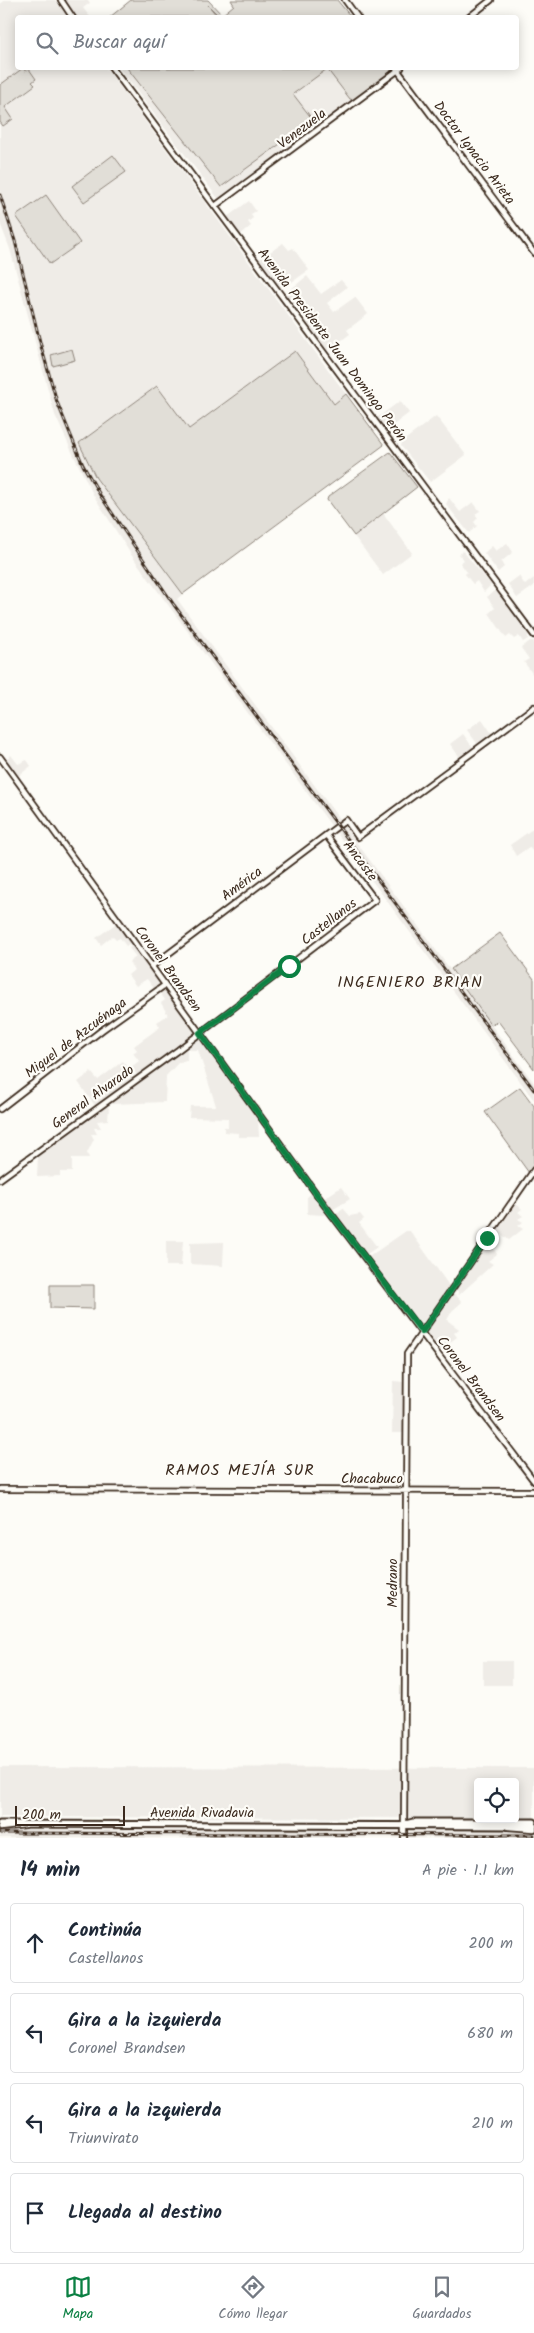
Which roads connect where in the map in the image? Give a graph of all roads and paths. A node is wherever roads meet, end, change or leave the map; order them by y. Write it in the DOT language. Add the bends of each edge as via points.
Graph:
graph roads {
  1 [pos="61,0"];
  2 [pos="345,0"];
  3 [pos="491,0"];
  4 [pos="71,15"];
  5 [pos="356,15"];
  6 [pos="472,15"];
  7 [pos="113,70"];
  8 [pos="395,70"];
  9 [pos="399,70"];
  10 [pos="215,206"];
  11 [pos="534,252"];
  12 [pos="534,635"];
  13 [pos="534,707"];
  14 [pos="0,757"];
  15 [pos="326,835"];
  16 [pos="375,900"];
  17 [pos="152,966"];
  18 [pos="165,985"];
  19 [pos="200,1033"];
  20 [pos="0,1110"];
  21 [pos="534,1170"];
  22 [pos="0,1179"];
  23 [pos="422,1332"];
  24 [pos="534,1481"];
  25 [pos="0,1488"];
  26 [pos="405,1490"];
  27 [pos="534,1491"];
  28 [pos="534,1822"];
  29 [pos="0,1824"];
  30 [pos="31,1824"];
  31 [pos="404,1824"];
  32 [pos="502,1826"];
  33 [pos="0,1828"];
  34 [pos="534,1828"];
  35 [pos="404,1838"];
  1 -- 4 [label="street"];
  2 -- 5 [label="street"];
  3 -- 6 [label="street"];
  7 -- 10 [label="street, Avenida Presidente Juan Domingo Perón"];
  8 -- 10 [label="street, Venezuela"];
  9 -- 11 [label="street, Doctor Ignacio Arieta"];
  10 -- 12 [label="street, Avenida Presidente Juan Domingo Perón"];
  13 -- 15 [label="street, América" via="358,837 346,820"];
  14 -- 17 [label="street, Coronel Brandsen"];
  15 -- 16 [label="street, Ancaste"];
  15 -- 17 [label="street, América"];
  16 -- 19 [label="street, Castellanos"];
  17 -- 18 [label="street, Coronel Brandsen"];
  18 -- 19 [label="street, Coronel Brandsen"];
  18 -- 20 [label="street, Miguel de Azcuénaga"];
  19 -- 22 [label="street, General Alvarado"];
  19 -- 23 [label="street, Coronel Brandsen" via="323,1203"];
  21 -- 23 [label="street, Medrano"];
  23 -- 24 [label="street, Coronel Brandsen"];
  23 -- 26 [label="street, Medrano" via="407,1354"];
  25 -- 26 [label="street, Chacabuco"];
  26 -- 27 [label="street, Chacabuco"];
  26 -- 31 [label="street, Medrano"];
  28 -- 31 [label="main road, Avenida Rivadavia"];
  29 -- 30 [label="main road, Avenida Rivadavia"];
  30 -- 31 [label="main road, Avenida Rivadavia"];
  30 -- 33 [label="street"];
  31 -- 32 [label="main road, Avenida Rivadavia" via="412,1827"];
  31 -- 35 [label="street, Medrano"];
  32 -- 34 [label="main road, Avenida Rivadavia"];
  32 -- 34 [label="street"];
}
